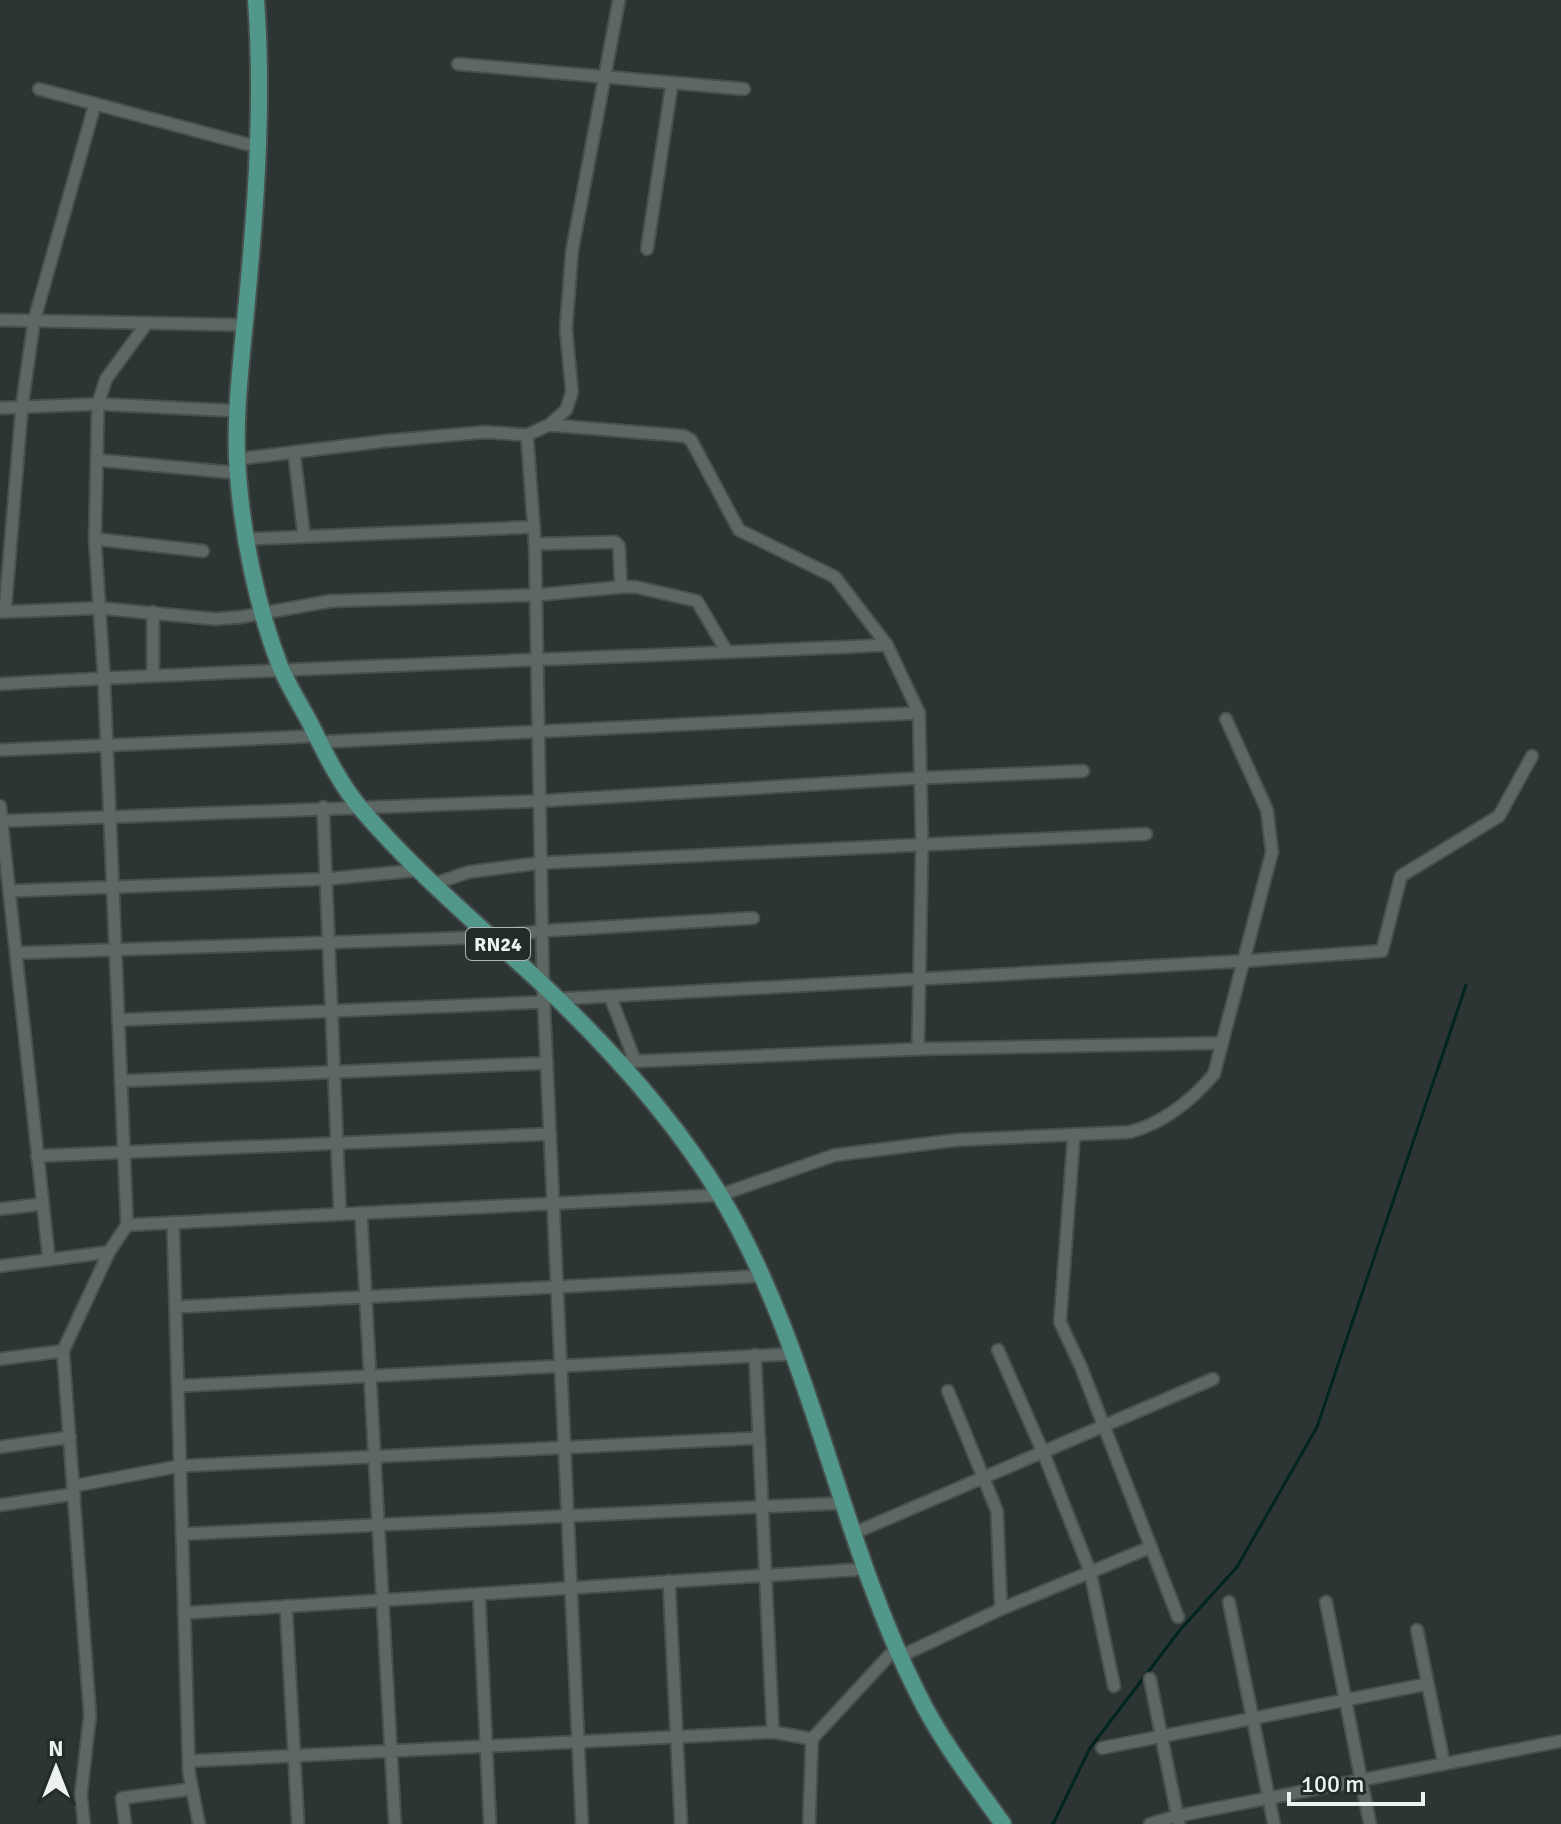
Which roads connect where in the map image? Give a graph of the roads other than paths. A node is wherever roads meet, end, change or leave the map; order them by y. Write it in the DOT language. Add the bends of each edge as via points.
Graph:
graph roads {
  1 [pos="256,0"];
  2 [pos="619,0"];
  3 [pos="458,64"];
  4 [pos="603,75"];
  5 [pos="672,83"];
  6 [pos="39,89"];
  7 [pos="744,89"];
  8 [pos="95,104"];
  9 [pos="258,147"];
  10 [pos="647,249"];
  11 [pos="0,320"];
  12 [pos="34,321"];
  13 [pos="147,323"];
  14 [pos="245,325"];
  15 [pos="98,404"];
  16 [pos="22,406"];
  17 [pos="0,408"];
  18 [pos="239,411"];
  19 [pos="549,425"];
  20 [pos="527,435"];
  21 [pos="294,452"];
  22 [pos="97,460"];
  23 [pos="238,466"];
  24 [pos="15,481"];
  25 [pos="0,482"];
  26 [pos="534,527"];
  27 [pos="304,536"];
  28 [pos="95,539"];
  29 [pos="247,539"];
  30 [pos="535,544"];
  31 [pos="203,551"];
  32 [pos="5,552"];
  33 [pos="621,587"];
  34 [pos="536,595"];
  35 [pos="99,608"];
  36 [pos="2,612"];
  37 [pos="153,612"];
  38 [pos="263,613"];
  39 [pos="887,645"];
  40 [pos="727,652"];
  41 [pos="537,661"];
  42 [pos="281,669"];
  43 [pos="153,675"];
  44 [pos="104,678"];
  45 [pos="0,684"];
  46 [pos="919,713"];
  47 [pos="1226,719"];
  48 [pos="539,731"];
  49 [pos="318,739"];
  50 [pos="106,745"];
  51 [pos="0,750"];
  52 [pos="1532,756"];
  53 [pos="1083,771"];
  54 [pos="921,778"];
  55 [pos="540,801"];
  56 [pos="0,806"];
  57 [pos="358,806"];
  58 [pos="323,807"];
  59 [pos="109,816"];
  60 [pos="2,821"];
  61 [pos="1146,834"];
  62 [pos="2,841"];
  63 [pos="922,844"];
  64 [pos="540,863"];
  65 [pos="420,870"];
  66 [pos="326,879"];
  67 [pos="433,884"];
  68 [pos="113,887"];
  69 [pos="9,891"];
  70 [pos="753,918"];
  71 [pos="13,926"];
  72 [pos="0,927"];
  73 [pos="541,931"];
  74 [pos="491,937"];
  75 [pos="329,943"];
  76 [pos="115,950"];
  77 [pos="16,953"];
  78 [pos="1243,961"];
  79 [pos="917,979"];
  80 [pos="548,995"];
  81 [pos="610,996"];
  82 [pos="332,1011"];
  83 [pos="118,1020"];
  84 [pos="1222,1043"];
  85 [pos="918,1049"];
  86 [pos="627,1061"];
  87 [pos="547,1063"];
  88 [pos="334,1072"];
  89 [pos="121,1081"];
  90 [pos="550,1134"];
  91 [pos="1074,1134"];
  92 [pos="337,1143"];
  93 [pos="124,1152"];
  94 [pos="37,1156"];
  95 [pos="720,1195"];
  96 [pos="42,1204"];
  97 [pos="554,1204"];
  98 [pos="0,1209"];
  99 [pos="361,1213"];
  100 [pos="340,1214"];
  101 [pos="173,1222"];
  102 [pos="127,1225"];
  103 [pos="109,1252"];
  104 [pos="49,1260"];
  105 [pos="0,1266"];
  106 [pos="761,1276"];
  107 [pos="557,1287"];
  108 [pos="366,1297"];
  109 [pos="176,1307"];
  110 [pos="998,1350"];
  111 [pos="63,1351"];
  112 [pos="792,1354"];
  113 [pos="755,1355"];
  114 [pos="0,1359"];
  115 [pos="561,1366"];
  116 [pos="370,1376"];
  117 [pos="1213,1379"];
  118 [pos="178,1386"];
  119 [pos="948,1391"];
  120 [pos="1104,1426"];
  121 [pos="70,1437"];
  122 [pos="759,1438"];
  123 [pos="0,1447"];
  124 [pos="565,1447"];
  125 [pos="1043,1452"];
  126 [pos="375,1457"];
  127 [pos="180,1466"];
  128 [pos="983,1478"];
  129 [pos="74,1490"];
  130 [pos="844,1503"];
  131 [pos="0,1505"];
  132 [pos="762,1507"];
  133 [pos="568,1516"];
  134 [pos="378,1524"];
  135 [pos="854,1533"];
  136 [pos="182,1534"];
  137 [pos="1151,1547"];
  138 [pos="866,1569"];
  139 [pos="1090,1571"];
  140 [pos="765,1575"];
  141 [pos="669,1581"];
  142 [pos="571,1588"];
  143 [pos="479,1594"];
  144 [pos="383,1600"];
  145 [pos="1229,1602"];
  146 [pos="1326,1602"];
  147 [pos="286,1606"];
  148 [pos="1001,1609"];
  149 [pos="184,1613"];
  150 [pos="1178,1617"];
  151 [pos="1417,1630"];
  152 [pos="899,1652"];
  153 [pos="1150,1679"];
  154 [pos="1427,1684"];
  155 [pos="1114,1686"];
  156 [pos="1346,1700"];
  157 [pos="1252,1718"];
  158 [pos="773,1732"];
  159 [pos="1161,1736"];
  160 [pos="677,1737"];
  161 [pos="812,1739"];
  162 [pos="1561,1741"];
  163 [pos="578,1742"];
  164 [pos="487,1746"];
  165 [pos="1102,1748"];
  166 [pos="391,1751"];
  167 [pos="294,1756"];
  168 [pos="189,1761"];
  169 [pos="1444,1764"];
  170 [pos="1362,1780"];
  171 [pos="192,1789"];
  172 [pos="1268,1798"];
  173 [pos="1178,1820"];
  174 [pos="84,1824"];
  175 [pos="125,1824"];
  176 [pos="199,1824"];
  177 [pos="298,1824"];
  178 [pos="395,1824"];
  179 [pos="490,1824"];
  180 [pos="582,1824"];
  181 [pos="681,1824"];
  182 [pos="809,1824"];
  183 [pos="1003,1824"];
  184 [pos="1150,1824"];
  185 [pos="1274,1824"];
  186 [pos="1370,1824"];
  1 -- 9 [label="main road, RN24"];
  2 -- 4 [label="street"];
  3 -- 4 [label="street"];
  4 -- 5 [label="street"];
  4 -- 19 [label="street" via="572,251 566,329 572,392 566,410"];
  5 -- 7 [label="street"];
  5 -- 10 [label="street"];
  6 -- 8 [label="street"];
  8 -- 9 [label="street"];
  8 -- 12 [label="street"];
  9 -- 14 [label="main road, RN24"];
  11 -- 12 [label="street"];
  12 -- 13 [label="street"];
  12 -- 16 [label="street"];
  13 -- 14 [label="street"];
  13 -- 15 [label="street" via="106,379"];
  14 -- 18 [label="main road, RN24"];
  15 -- 16 [label="street"];
  15 -- 18 [label="street"];
  15 -- 22 [label="street"];
  16 -- 17 [label="street"];
  16 -- 24 [label="street"];
  18 -- 23 [label="main road, RN24"];
  19 -- 20 [label="street"];
  19 -- 39 [label="street" via="691,440 739,530 835,577"];
  20 -- 21 [label="street" via="485,432"];
  20 -- 26 [label="street"];
  21 -- 23 [label="street"];
  21 -- 27 [label="street"];
  22 -- 23 [label="street"];
  22 -- 28 [label="street"];
  23 -- 29 [label="main road, RN24"];
  24 -- 25 [label="street"];
  24 -- 32 [label="street"];
  26 -- 27 [label="street"];
  26 -- 30 [label="street"];
  27 -- 29 [label="street"];
  28 -- 31 [label="street"];
  28 -- 35 [label="street"];
  29 -- 38 [label="main road, RN24"];
  30 -- 33 [label="street" via="615,542"];
  30 -- 34 [label="street"];
  32 -- 36 [label="street"];
  33 -- 34 [label="street"];
  33 -- 40 [label="street" via="697,601"];
  34 -- 38 [label="street" via="331,601"];
  34 -- 41 [label="street"];
  35 -- 36 [label="street"];
  35 -- 37 [label="street"];
  35 -- 44 [label="street"];
  37 -- 38 [label="street" via="215,619"];
  37 -- 43 [label="street"];
  38 -- 42 [label="main road, RN24"];
  39 -- 40 [label="street"];
  39 -- 46 [label="street"];
  40 -- 41 [label="street"];
  41 -- 42 [label="street"];
  41 -- 48 [label="street"];
  42 -- 43 [label="street"];
  42 -- 49 [label="main road, RN24"];
  43 -- 44 [label="street"];
  44 -- 45 [label="street"];
  44 -- 50 [label="street"];
  46 -- 48 [label="street"];
  46 -- 54 [label="street"];
  47 -- 78 [label="street" via="1267,810 1272,852"];
  48 -- 49 [label="street"];
  48 -- 55 [label="street"];
  49 -- 50 [label="street"];
  49 -- 57 [label="main road, RN24"];
  50 -- 51 [label="street"];
  50 -- 59 [label="street"];
  52 -- 78 [label="street" via="1499,816 1401,876 1382,951"];
  53 -- 54 [label="street"];
  54 -- 55 [label="street"];
  54 -- 63 [label="street"];
  55 -- 57 [label="street"];
  55 -- 64 [label="street"];
  56 -- 60 [label="street"];
  57 -- 58 [label="street"];
  57 -- 65 [label="main road, RN24"];
  58 -- 59 [label="street"];
  58 -- 66 [label="street"];
  59 -- 60 [label="street"];
  59 -- 68 [label="street"];
  60 -- 62 [label="street"];
  61 -- 63 [label="street"];
  62 -- 69 [label="street"];
  63 -- 64 [label="street"];
  63 -- 79 [label="street"];
  64 -- 67 [label="street" via="469,872"];
  64 -- 73 [label="street"];
  65 -- 66 [label="street"];
  65 -- 67 [label="main road, RN24"];
  66 -- 68 [label="street"];
  66 -- 75 [label="street"];
  67 -- 74 [label="main road, RN24"];
  68 -- 69 [label="street"];
  68 -- 76 [label="street"];
  69 -- 71 [label="street"];
  70 -- 73 [label="street"];
  71 -- 72 [label="street"];
  71 -- 77 [label="street"];
  73 -- 74 [label="street"];
  73 -- 80 [label="street"];
  74 -- 75 [label="street"];
  74 -- 80 [label="main road, RN24"];
  75 -- 76 [label="street"];
  75 -- 82 [label="street"];
  76 -- 77 [label="street"];
  76 -- 83 [label="street"];
  77 -- 94 [label="street"];
  78 -- 79 [label="street"];
  78 -- 84 [label="street"];
  79 -- 81 [label="street"];
  79 -- 85 [label="street"];
  80 -- 81 [label="street"];
  80 -- 82 [label="street"];
  80 -- 86 [label="main road, RN24"];
  80 -- 87 [label="street"];
  81 -- 86 [label="street"];
  82 -- 83 [label="street"];
  82 -- 88 [label="street"];
  83 -- 89 [label="street"];
  84 -- 85 [label="street"];
  84 -- 91 [label="street" via="1214,1074 1196,1095 1148,1127"];
  85 -- 86 [label="street"];
  86 -- 95 [label="main road, RN24"];
  87 -- 88 [label="street"];
  87 -- 90 [label="street"];
  88 -- 89 [label="street"];
  88 -- 92 [label="street"];
  89 -- 93 [label="street"];
  90 -- 92 [label="street"];
  90 -- 97 [label="street"];
  91 -- 95 [label="street" via="957,1140 835,1155"];
  91 -- 120 [label="street" via="1060,1322"];
  92 -- 93 [label="street"];
  92 -- 100 [label="street"];
  93 -- 94 [label="street"];
  93 -- 102 [label="street"];
  94 -- 96 [label="street"];
  95 -- 97 [label="street"];
  95 -- 106 [label="main road, RN24"];
  96 -- 98 [label="street"];
  96 -- 104 [label="street"];
  97 -- 99 [label="street"];
  97 -- 107 [label="street"];
  99 -- 100 [label="street"];
  99 -- 108 [label="street"];
  100 -- 101 [label="street"];
  101 -- 102 [label="street"];
  101 -- 109 [label="street"];
  102 -- 103 [label="street"];
  103 -- 104 [label="street"];
  103 -- 111 [label="street"];
  104 -- 105 [label="street"];
  106 -- 107 [label="street"];
  106 -- 112 [label="main road, RN24"];
  107 -- 108 [label="street"];
  107 -- 115 [label="street"];
  108 -- 109 [label="street"];
  108 -- 116 [label="street"];
  109 -- 118 [label="street"];
  110 -- 125 [label="street"];
  111 -- 114 [label="street"];
  111 -- 121 [label="street"];
  112 -- 113 [label="street"];
  112 -- 130 [label="main road, RN24"];
  113 -- 115 [label="street"];
  113 -- 122 [label="street"];
  115 -- 116 [label="street"];
  115 -- 124 [label="street"];
  116 -- 118 [label="street"];
  116 -- 126 [label="street"];
  117 -- 120 [label="street"];
  118 -- 127 [label="street"];
  119 -- 128 [label="street"];
  120 -- 125 [label="street"];
  120 -- 137 [label="street"];
  121 -- 123 [label="street"];
  121 -- 129 [label="street"];
  122 -- 124 [label="street"];
  122 -- 132 [label="street"];
  124 -- 126 [label="street"];
  124 -- 133 [label="street"];
  125 -- 128 [label="street"];
  125 -- 139 [label="street"];
  126 -- 127 [label="street"];
  126 -- 134 [label="street"];
  127 -- 129 [label="street"];
  127 -- 136 [label="street"];
  128 -- 135 [label="street"];
  128 -- 148 [label="street" via="997,1511"];
  129 -- 131 [label="street"];
  129 -- 174 [label="street" via="90,1715 81,1794"];
  130 -- 132 [label="street"];
  130 -- 135 [label="main road, RN24"];
  132 -- 133 [label="street"];
  132 -- 140 [label="street"];
  133 -- 134 [label="street"];
  133 -- 142 [label="street"];
  134 -- 136 [label="street"];
  134 -- 144 [label="street"];
  135 -- 138 [label="main road, RN24"];
  136 -- 149 [label="street"];
  137 -- 139 [label="street"];
  137 -- 150 [label="street"];
  138 -- 140 [label="street"];
  138 -- 152 [label="main road, RN24"];
  139 -- 148 [label="street"];
  139 -- 155 [label="street"];
  140 -- 141 [label="street"];
  140 -- 158 [label="street"];
  141 -- 142 [label="street"];
  141 -- 160 [label="street"];
  142 -- 143 [label="street"];
  142 -- 163 [label="street"];
  143 -- 144 [label="street"];
  143 -- 164 [label="street"];
  144 -- 147 [label="street"];
  144 -- 166 [label="street"];
  145 -- 157 [label="street"];
  146 -- 156 [label="street"];
  147 -- 149 [label="street"];
  147 -- 167 [label="street"];
  148 -- 152 [label="street"];
  149 -- 168 [label="street"];
  151 -- 154 [label="street"];
  152 -- 161 [label="street"];
  152 -- 183 [label="main road, RN24" via="956,1758"];
  153 -- 159 [label="street"];
  154 -- 156 [label="street"];
  154 -- 169 [label="street"];
  156 -- 157 [label="street"];
  156 -- 170 [label="street"];
  157 -- 159 [label="street"];
  157 -- 172 [label="street"];
  158 -- 160 [label="street"];
  158 -- 161 [label="street"];
  159 -- 165 [label="street"];
  159 -- 173 [label="street"];
  160 -- 163 [label="street"];
  160 -- 181 [label="street"];
  161 -- 182 [label="street"];
  162 -- 169 [label="street"];
  163 -- 164 [label="street"];
  163 -- 180 [label="street"];
  164 -- 166 [label="street"];
  164 -- 179 [label="street"];
  166 -- 167 [label="street"];
  166 -- 178 [label="street"];
  167 -- 168 [label="street"];
  167 -- 177 [label="street"];
  168 -- 171 [label="street"];
  169 -- 170 [label="street"];
  170 -- 172 [label="street"];
  170 -- 186 [label="street"];
  171 -- 175 [label="street" via="122,1798"];
  171 -- 176 [label="street"];
  172 -- 173 [label="street"];
  172 -- 185 [label="street"];
  173 -- 184 [label="street"];
}
